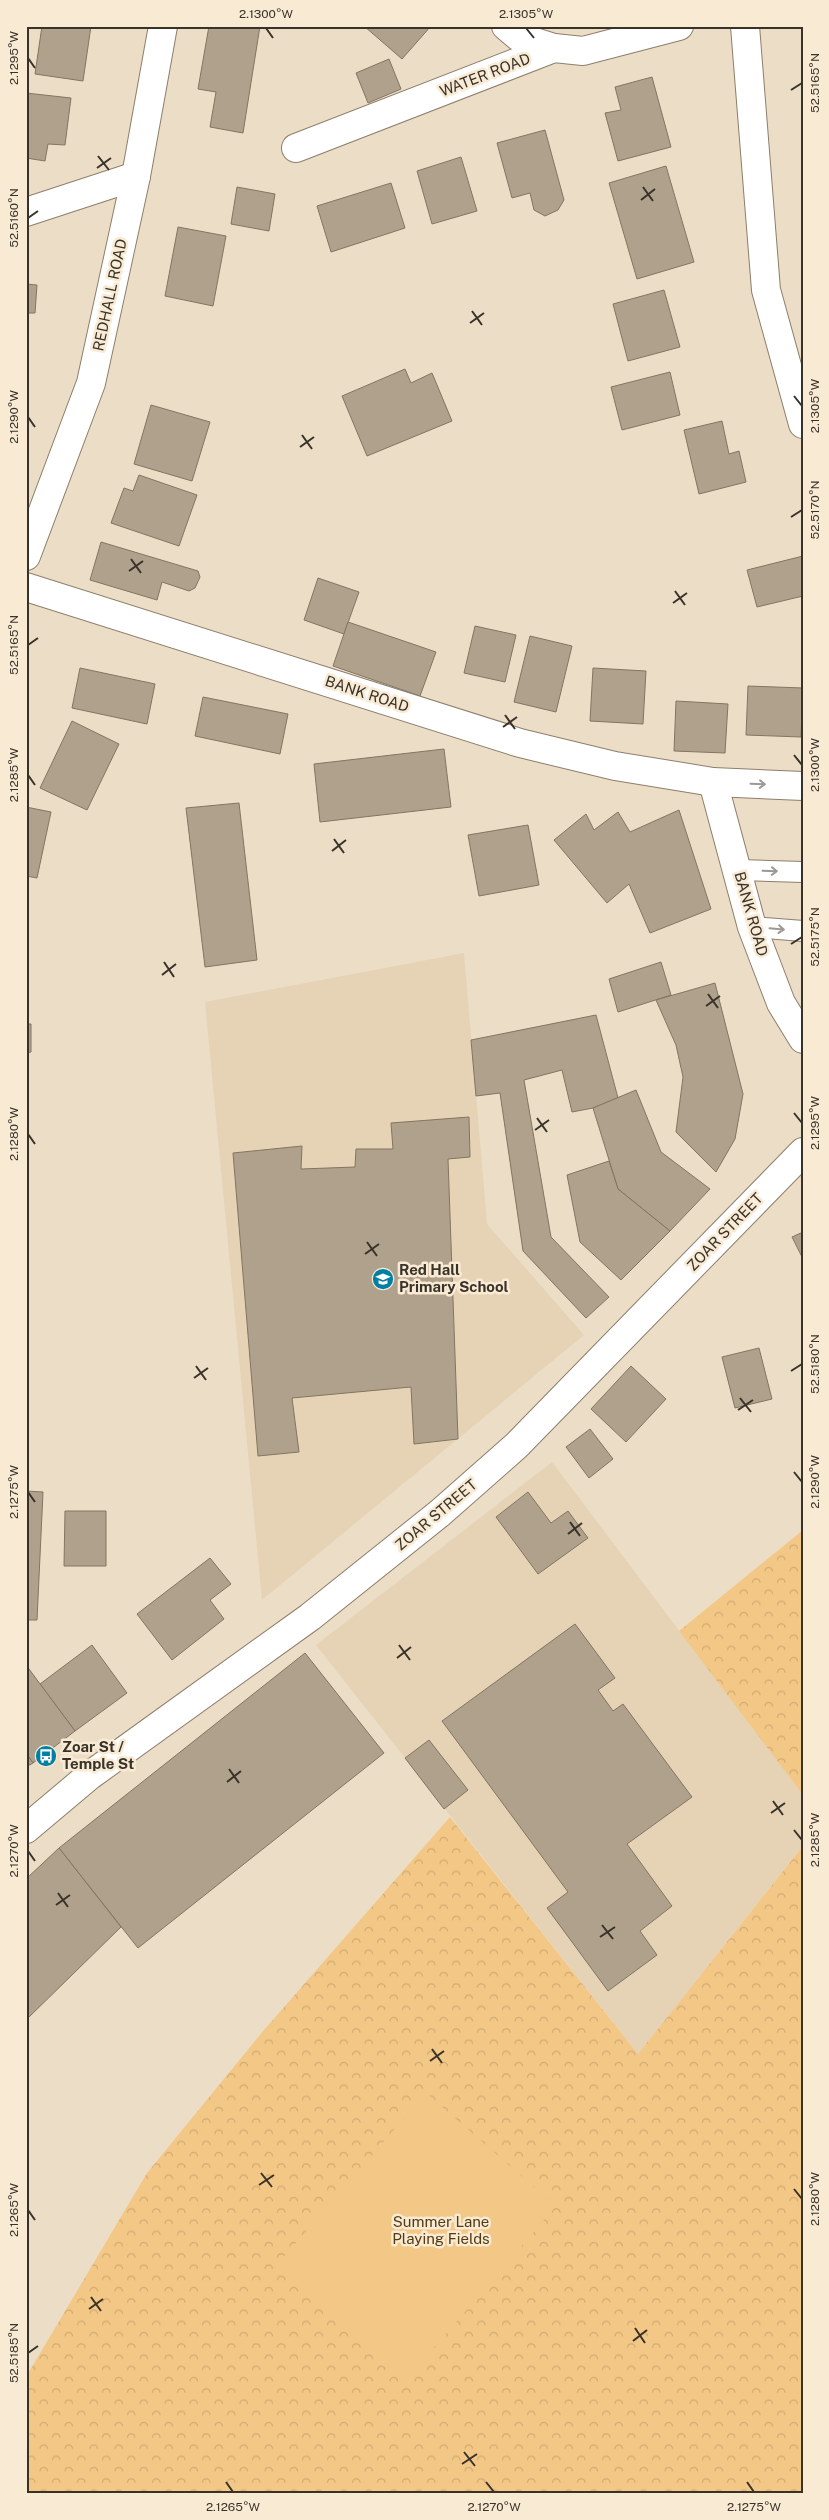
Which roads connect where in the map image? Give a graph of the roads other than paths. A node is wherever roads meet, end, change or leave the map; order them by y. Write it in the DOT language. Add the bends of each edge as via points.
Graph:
graph roads {
  1 [pos="163,26"];
  2 [pos="506,26"];
  3 [pos="679,26"];
  4 [pos="745,26"];
  5 [pos="554,48"];
  6 [pos="296,148"];
  7 [pos="136,176"];
  8 [pos="26,212"];
  9 [pos="803,424"];
  10 [pos="26,556"];
  11 [pos="26,587"];
  12 [pos="713,782"];
  13 [pos="803,786"];
  14 [pos="738,870"];
  15 [pos="803,872"];
  16 [pos="752,927"];
  17 [pos="803,931"];
  18 [pos="803,1039"];
  19 [pos="803,1152"];
  20 [pos="26,1829"];
  1 -- 7 [label="street, REDHALL ROAD"];
  2 -- 5 [label="street" via="519,37"];
  3 -- 5 [label="street, WATER ROAD" via="583,51"];
  4 -- 9 [label="street" via="766,290"];
  5 -- 6 [label="street, WATER ROAD"];
  7 -- 8 [label="street"];
  7 -- 10 [label="street, REDHALL ROAD" via="91,382"];
  11 -- 12 [label="street, BANK ROAD" via="520,743 615,766"];
  12 -- 13 [label="street, BANK ROAD, one-way"];
  12 -- 14 [label="street, BANK ROAD"];
  14 -- 15 [label="lane, one-way"];
  14 -- 16 [label="street, BANK ROAD"];
  16 -- 17 [label="lane, one-way"];
  16 -- 18 [label="street, BANK ROAD" via="781,1003"];
  19 -- 20 [label="street, ZOAR STREET" via="516,1446 440,1513 310,1617 89,1776"];
}
